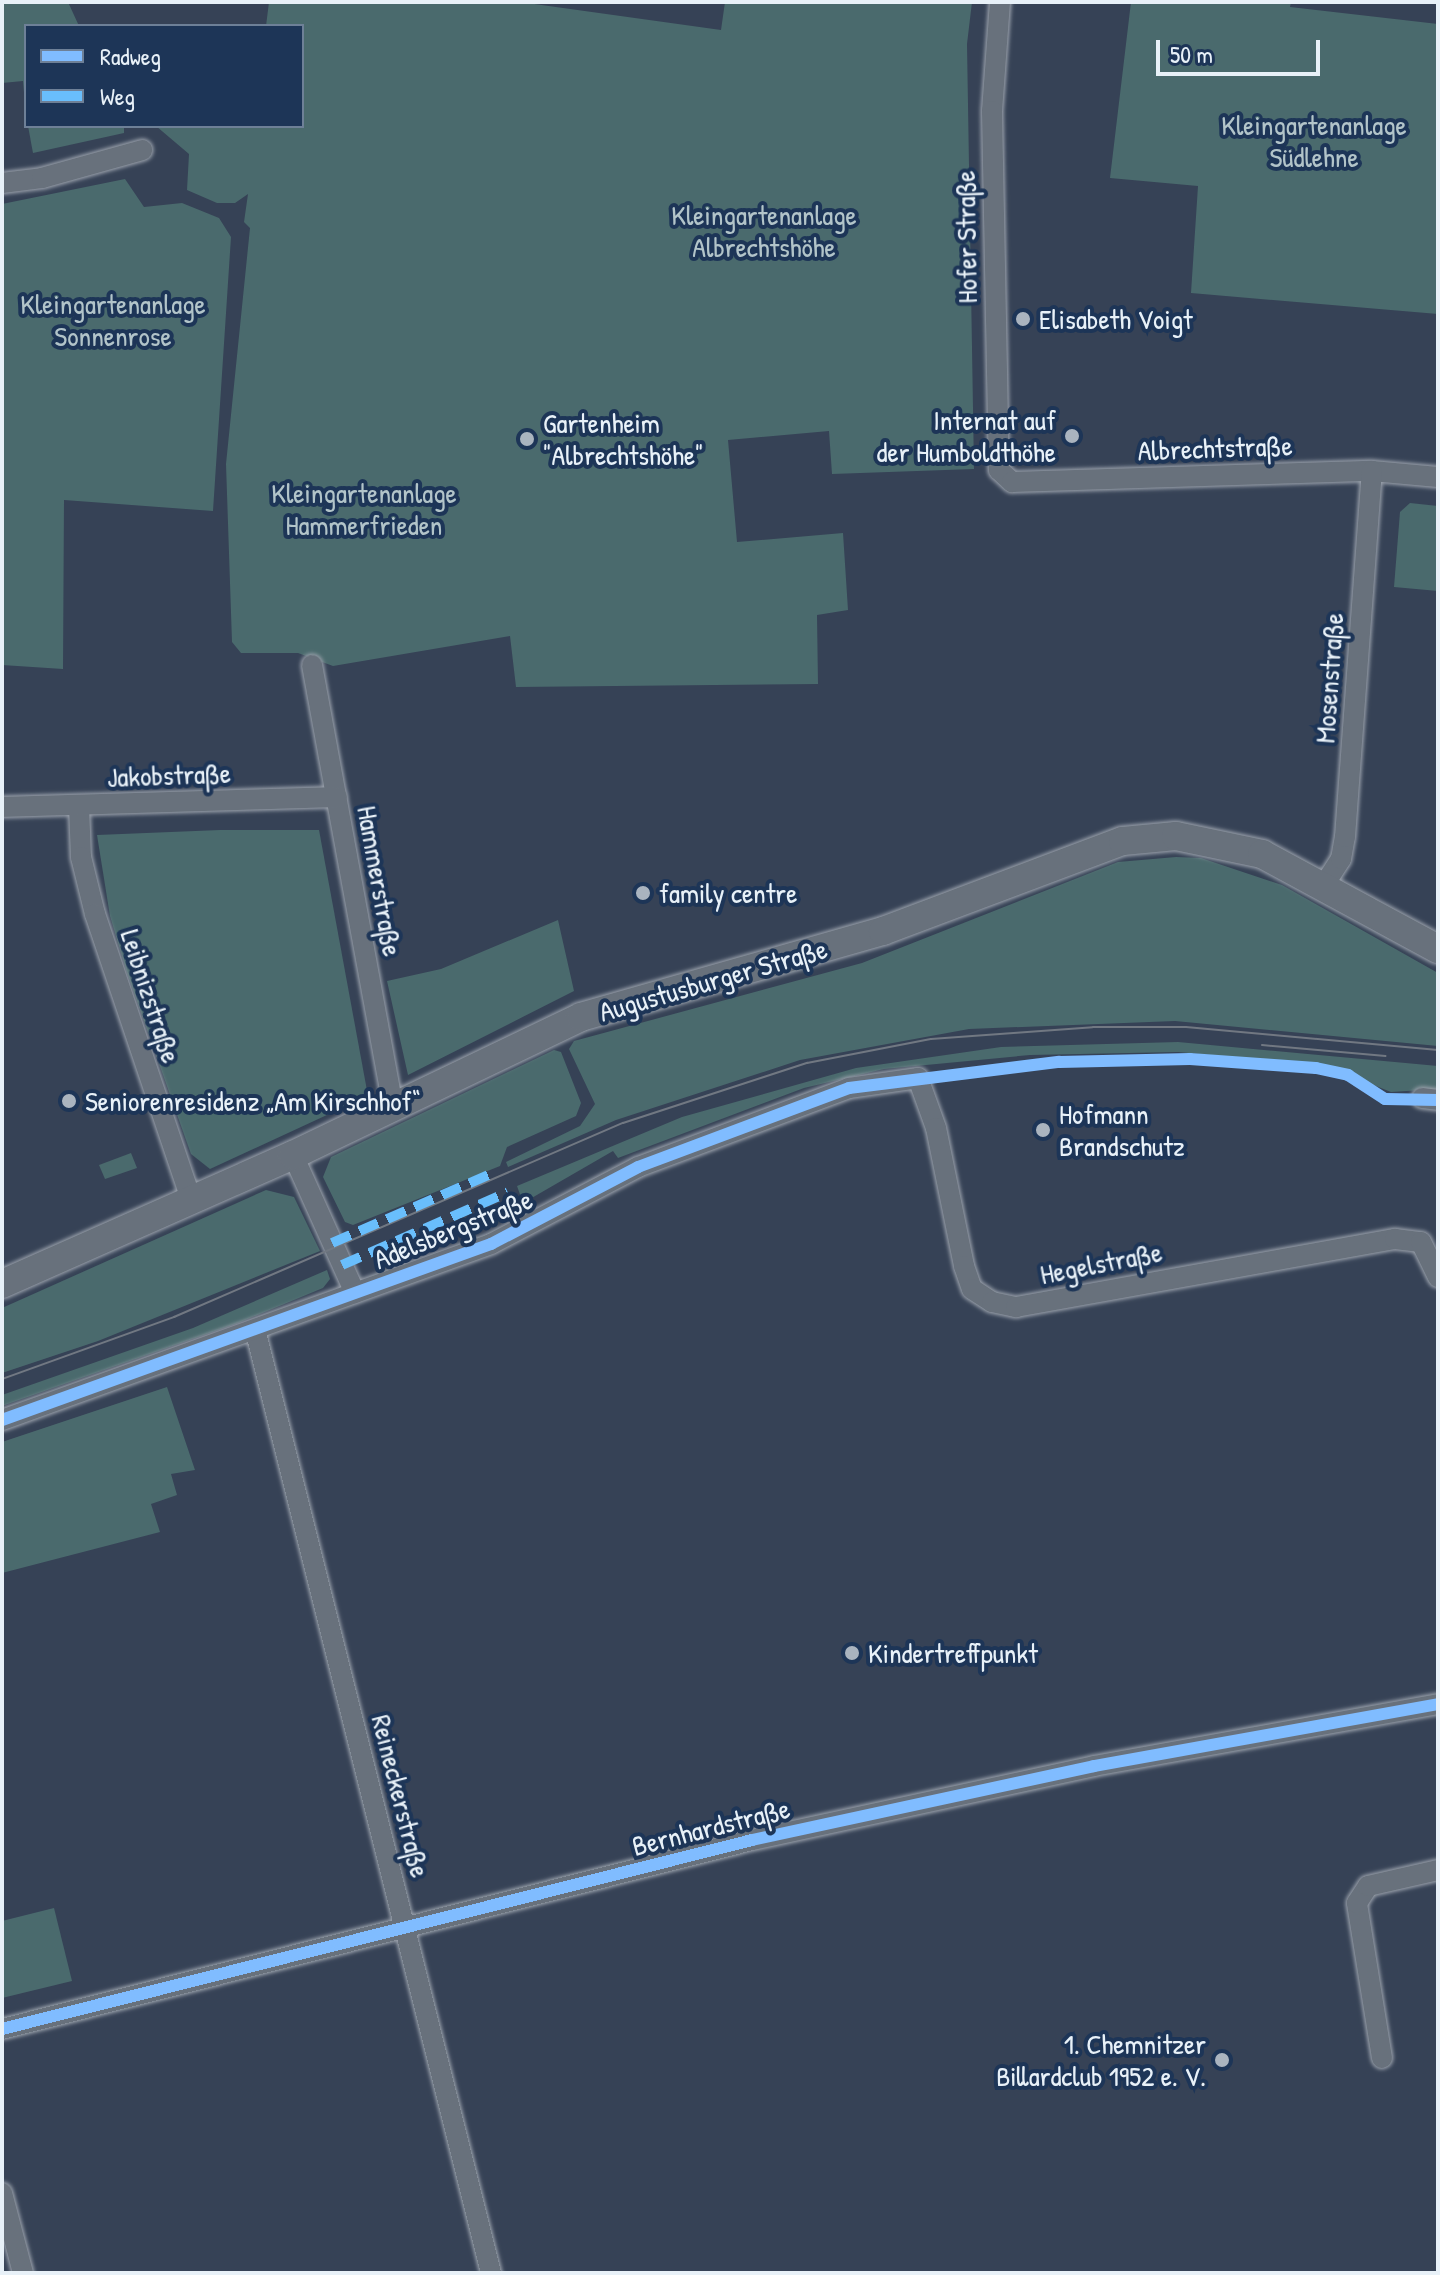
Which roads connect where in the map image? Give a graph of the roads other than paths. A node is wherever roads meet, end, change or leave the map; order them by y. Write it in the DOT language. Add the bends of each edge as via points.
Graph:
graph roads {
  1 [pos="1000,2"];
  2 [pos="142,150"];
  3 [pos="2,183"];
  4 [pos="999,470"];
  5 [pos="1372,471"];
  6 [pos="1438,477"];
  7 [pos="312,665"];
  8 [pos="337,797"];
  9 [pos="79,806"];
  10 [pos="2,807"];
  11 [pos="1324,885"];
  12 [pos="1438,949"];
  13 [pos="918,1078"];
  14 [pos="393,1107"];
  15 [pos="293,1155"];
  16 [pos="191,1199"];
  17 [pos="1438,1277"];
  18 [pos="2,1284"];
  19 [pos="355,1293"];
  20 [pos="256,1333"];
  21 [pos="2,1420"];
  22 [pos="1438,1704"];
  23 [pos="1438,1870"];
  24 [pos="405,1928"];
  25 [pos="2,2029"];
  26 [pos="1382,2058"];
  27 [pos="2,2193"];
  28 [pos="23,2273"];
  29 [pos="491,2273"];
  1 -- 4 [label="street, Hofer Straße" via="992,111"];
  2 -- 3 [label="street" via="42,178"];
  4 -- 5 [label="street, Albrechtstraße" via="1012,482"];
  5 -- 6 [label="street, Albrechtstraße"];
  5 -- 11 [label="street, Mosenstraße" via="1345,837 1341,859"];
  7 -- 8 [label="street, Hammerstraße"];
  8 -- 9 [label="street, Jakobstraße"];
  8 -- 14 [label="street, Hammerstraße"];
  9 -- 10 [label="street, Jakobstraße"];
  9 -- 16 [label="street, Leibnizstraße" via="81,857 95,914"];
  11 -- 12 [label="main road, Augustusburger Straße"];
  11 -- 14 [label="main road, Augustusburger Straße" via="1262,854 1213,841 1176,836 1123,841 871,935 581,1017"];
  13 -- 17 [label="street, Hegelstraße" via="936,1128 964,1266 972,1289 992,1302 1016,1307 1395,1239 1421,1242"];
  13 -- 19 [label="street, Adelsbergstraße" via="849,1088 638,1167 491,1244"];
  14 -- 15 [label="main road, Augustusburger Straße"];
  15 -- 16 [label="main road, Augustusburger Straße"];
  15 -- 19 [label="street"];
  16 -- 18 [label="main road, Augustusburger Straße"];
  19 -- 20 [label="street, Adelsbergstraße"];
  20 -- 21 [label="street, Adelsbergstraße"];
  20 -- 24 [label="street, Reineckerstraße"];
  22 -- 24 [label="street, Bernhardstraße" via="946,1797"];
  23 -- 26 [label="street" via="1368,1886 1357,1903"];
  24 -- 25 [label="street, Bernhardstraße"];
  24 -- 29 [label="street, Reineckerstraße"];
  27 -- 28 [label="street"];
}
